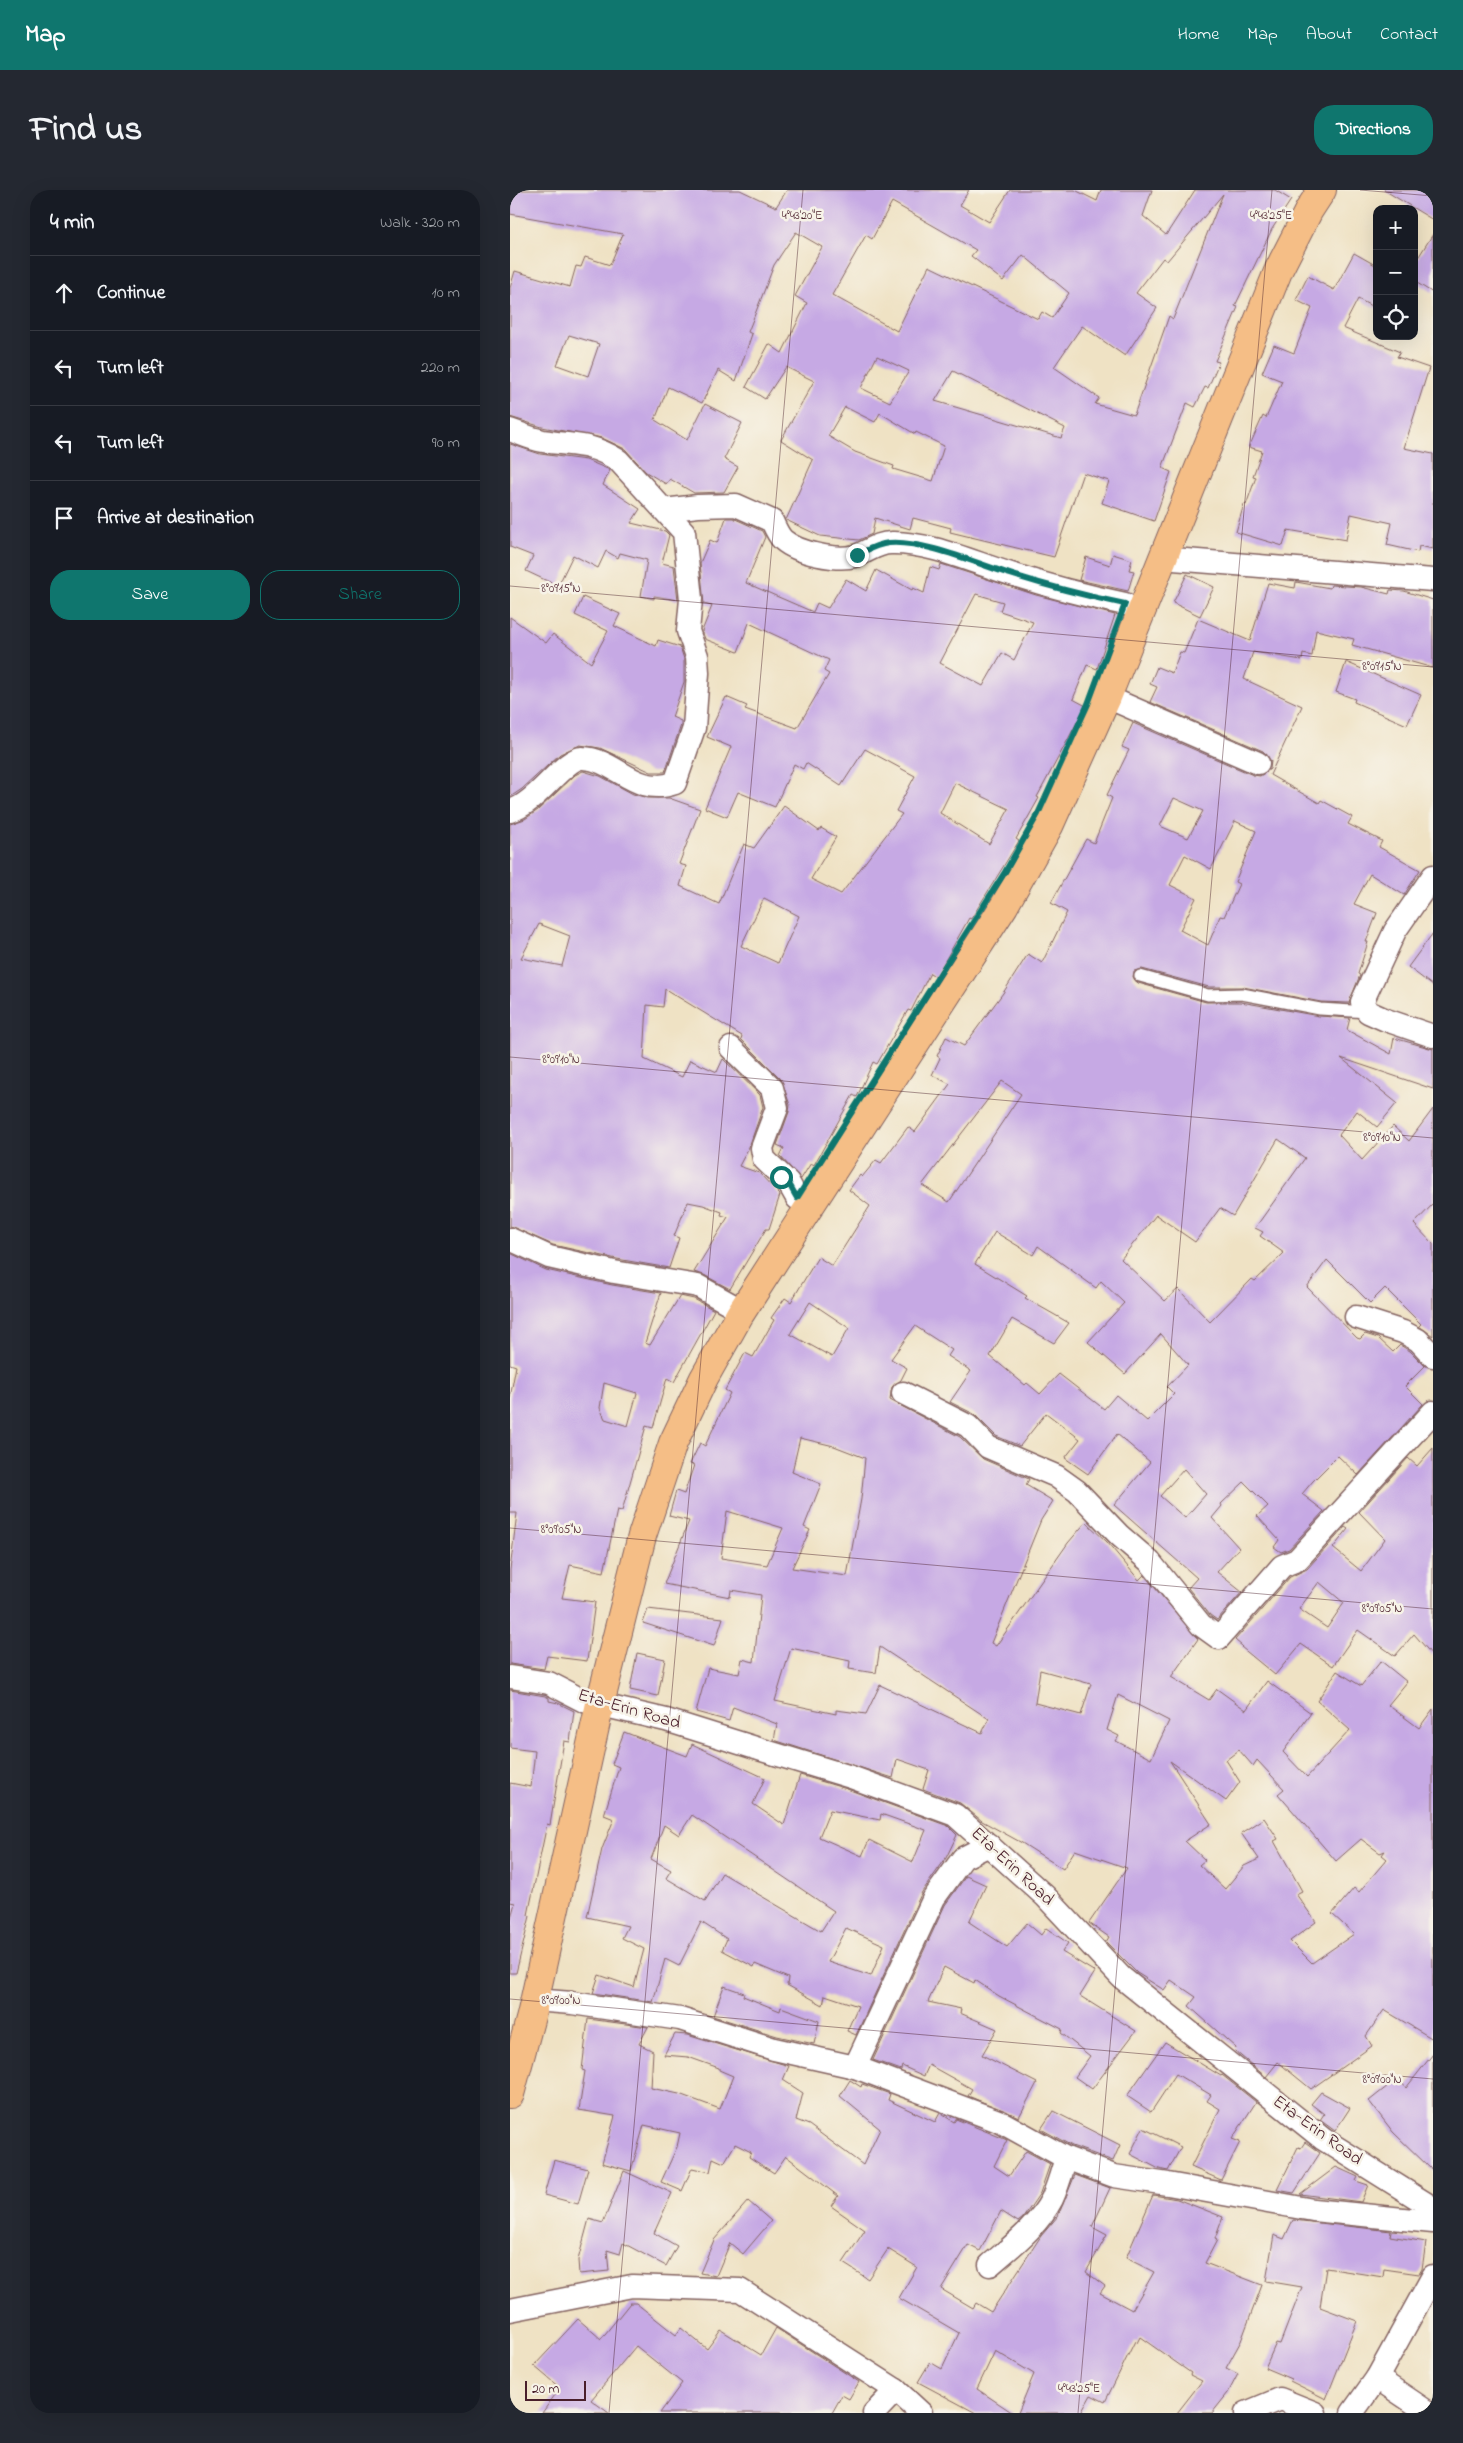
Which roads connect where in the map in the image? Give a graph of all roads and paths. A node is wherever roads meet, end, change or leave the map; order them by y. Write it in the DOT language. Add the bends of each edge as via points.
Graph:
graph roads {
  1 [pos="1302,190"];
  2 [pos="1322,190"];
  3 [pos="510,430"];
  4 [pos="664,510"];
  5 [pos="1161,558"];
  6 [pos="1433,580"];
  7 [pos="1125,604"];
  8 [pos="1107,697"];
  9 [pos="1258,763"];
  10 [pos="510,810"];
  11 [pos="1433,876"];
  12 [pos="1140,976"];
  13 [pos="1368,1012"];
  14 [pos="1433,1036"];
  15 [pos="731,1048"];
  16 [pos="797,1198"];
  17 [pos="510,1239"];
  18 [pos="732,1305"];
  19 [pos="1356,1318"];
  20 [pos="1433,1356"];
  21 [pos="903,1393"];
  22 [pos="1433,1412"];
  23 [pos="510,1677"];
  24 [pos="592,1703"];
  25 [pos="989,1845"];
  26 [pos="534,2000"];
  27 [pos="510,2032"];
  28 [pos="855,2067"];
  29 [pos="510,2094"];
  30 [pos="1066,2158"];
  31 [pos="1433,2208"];
  32 [pos="1433,2222"];
  33 [pos="990,2265"];
  34 [pos="1433,2276"];
  35 [pos="510,2310"];
  36 [pos="1377,2378"];
  37 [pos="896,2390"];
  38 [pos="874,2413"];
  39 [pos="921,2413"];
  40 [pos="1246,2413"];
  41 [pos="1315,2413"];
  42 [pos="1352,2413"];
  43 [pos="1429,2413"];
  1 -- 7 [label="main road" via="1260,270"];
  2 -- 5 [label="main road" via="1279,269"];
  3 -- 4 [label="street" via="544,441 587,445 604,452 618,460"];
  4 -- 7 [label="street" via="736,505 772,521 787,543 822,556 840,559 890,543 913,546"];
  4 -- 10 [label="street" via="684,532 692,599 688,631 697,656 698,673 694,728 675,783 648,786 581,757 570,762 530,802"];
  5 -- 6 [label="street"];
  5 -- 8 [label="main road"];
  7 -- 16 [label="main road" via="1088,704 1038,814 1000,880"];
  8 -- 9 [label="street"];
  8 -- 24 [label="main road" via="1048,826 1004,906 740,1314 704,1378 673,1443 656,1489"];
  11 -- 13 [label="street" via="1395,932 1362,1002"];
  12 -- 13 [label="lane" via="1208,995 1242,994 1320,1009"];
  13 -- 14 [label="street"];
  15 -- 16 [label="street" via="772,1088 777,1108 762,1148 764,1159 788,1182"];
  16 -- 18 [label="main road"];
  17 -- 18 [label="street" via="549,1257 698,1286"];
  18 -- 24 [label="main road" via="704,1346 677,1397 642,1478"];
  19 -- 20 [label="street" via="1403,1332 1418,1340"];
  21 -- 22 [label="street" via="968,1426 988,1447 1056,1476 1077,1491 1150,1562 1201,1625 1219,1638 1282,1566 1297,1560"];
  23 -- 24 [label="street, Eta-Erin Road" via="549,1683"];
  24 -- 25 [label="street, Eta-Erin Road" via="666,1720 955,1815"];
  24 -- 26 [label="main road"];
  24 -- 27 [label="main road" via="559,1820"];
  25 -- 28 [label="street" via="963,1858 934,1898"];
  25 -- 31 [label="street, Eta-Erin Road" via="1045,1896 1121,1977 1323,2139"];
  26 -- 28 [label="street" via="680,2018 774,2049"];
  26 -- 29 [label="main road"];
  28 -- 30 [label="street" via="1001,2122"];
  30 -- 32 [label="street" via="1114,2176 1313,2210"];
  30 -- 33 [label="street" via="1052,2199 1038,2220"];
  34 -- 36 [label="street"];
  35 -- 37 [label="street" via="632,2286 740,2290"];
  36 -- 42 [label="street"];
  36 -- 43 [label="street"];
  37 -- 38 [label="street"];
  37 -- 39 [label="street"];
  40 -- 41 [label="street" via="1280,2399"];
}
